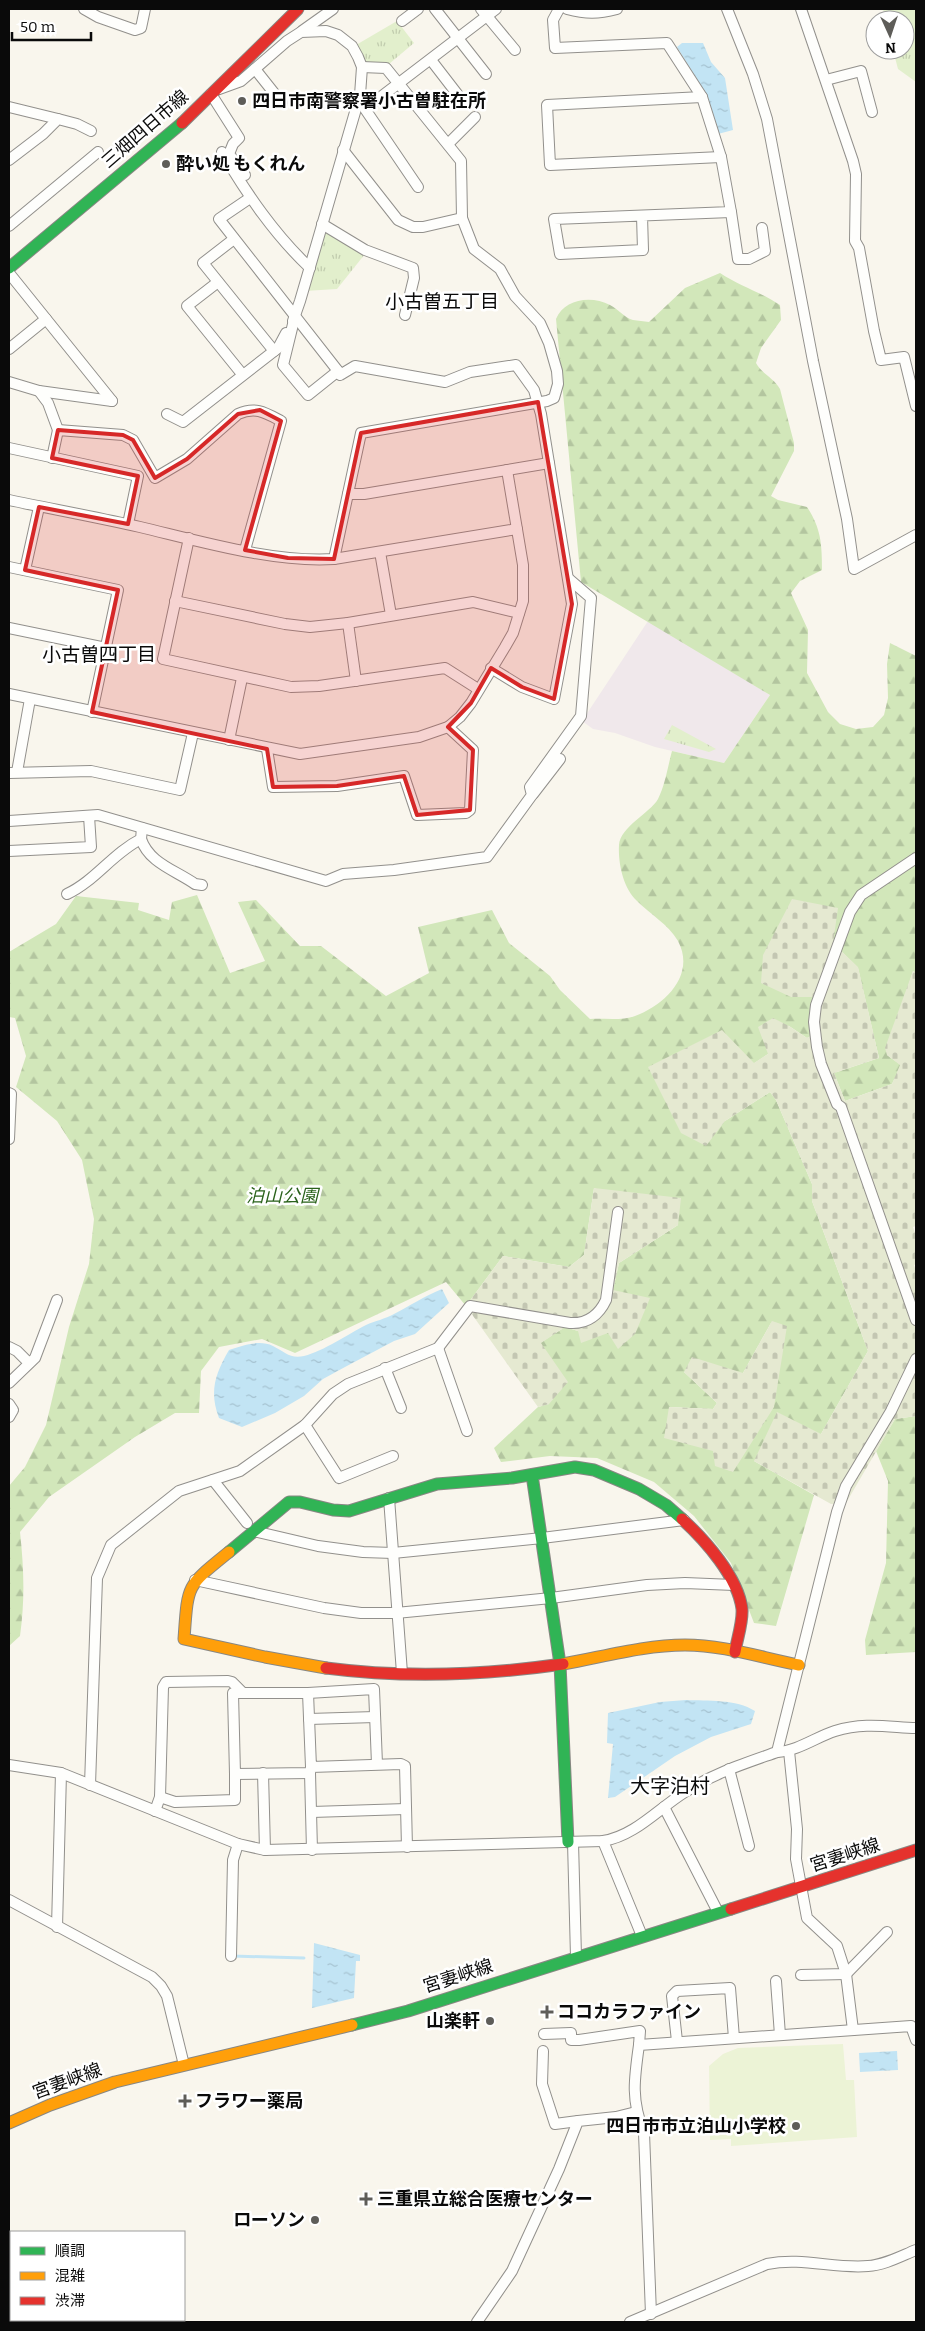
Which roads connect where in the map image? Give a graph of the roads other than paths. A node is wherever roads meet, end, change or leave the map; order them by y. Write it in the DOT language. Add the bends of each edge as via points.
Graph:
graph roads {
  1 [pos="84,9"];
  2 [pos="146,9"];
  3 [pos="298,9"];
  4 [pos="333,9"];
  5 [pos="418,9"];
  6 [pos="435,9"];
  7 [pos="496,9"];
  8 [pos="559,9"];
  9 [pos="567,9"];
  10 [pos="617,9"];
  11 [pos="727,9"];
  12 [pos="801,9"];
  13 [pos="484,12"];
  14 [pos="402,21"];
  15 [pos="301,32"];
  16 [pos="458,39"];
  17 [pos="515,50"];
  18 [pos="431,60"];
  19 [pos="362,67"];
  20 [pos="255,69"];
  21 [pos="486,74"];
  22 [pos="826,80"];
  23 [pos="401,84"];
  24 [pos="214,92"];
  25 [pos="458,95"];
  26 [pos="360,96"];
  27 [pos="702,97"];
  28 [pos="282,103"];
  29 [pos="9,107"];
  30 [pos="368,107"];
  31 [pos="872,112"];
  32 [pos="475,116"];
  33 [pos="58,119"];
  34 [pos="91,131"];
  35 [pos="448,144"];
  36 [pos="343,150"];
  37 [pos="98,152"];
  38 [pos="222,152"];
  39 [pos="721,157"];
  40 [pos="9,160"];
  41 [pos="245,175"];
  42 [pos="418,187"];
  43 [pos="250,198"];
  44 [pos="731,212"];
  45 [pos="642,216"];
  46 [pos="462,218"];
  47 [pos="322,224"];
  48 [pos="9,226"];
  49 [pos="762,228"];
  50 [pos="234,239"];
  51 [pos="9,268"];
  52 [pos="310,268"];
  53 [pos="9,273"];
  54 [pos="218,282"];
  55 [pos="405,315"];
  56 [pos="295,316"];
  57 [pos="46,319"];
  58 [pos="9,349"];
  59 [pos="274,351"];
  60 [pos="338,371"];
  61 [pos="242,374"];
  62 [pos="9,382"];
  63 [pos="39,391"];
  64 [pos="538,402"];
  65 [pos="916,406"];
  66 [pos="168,414"];
  67 [pos="58,430"];
  68 [pos="9,448"];
  69 [pos="52,458"];
  70 [pos="549,463"];
  71 [pos="507,470"];
  72 [pos="348,494"];
  73 [pos="9,500"];
  74 [pos="39,506"];
  75 [pos="128,524"];
  76 [pos="517,529"];
  77 [pos="916,535"];
  78 [pos="189,538"];
  79 [pos="245,550"];
  80 [pos="380,552"];
  81 [pos="334,559"];
  82 [pos="9,567"];
  83 [pos="25,570"];
  84 [pos="569,579"];
  85 [pos="175,601"];
  86 [pos="519,613"];
  87 [pos="391,615"];
  88 [pos="348,623"];
  89 [pos="9,628"];
  90 [pos="106,648"];
  91 [pos="491,668"];
  92 [pos="242,678"];
  93 [pos="356,681"];
  94 [pos="478,689"];
  95 [pos="9,694"];
  96 [pos="30,699"];
  97 [pos="92,712"];
  98 [pos="448,727"];
  99 [pos="194,733"];
  100 [pos="228,740"];
  101 [pos="267,749"];
  102 [pos="560,759"];
  103 [pos="13,772"];
  104 [pos="532,795"];
  105 [pos="89,816"];
  106 [pos="9,820"];
  107 [pos="142,828"];
  108 [pos="141,839"];
  109 [pos="9,851"];
  110 [pos="916,858"];
  111 [pos="202,885"];
  112 [pos="67,894"];
  113 [pos="9,1093"];
  114 [pos="9,1138"];
  115 [pos="618,1212"];
  116 [pos="57,1300"];
  117 [pos="916,1320"];
  118 [pos="9,1347"];
  119 [pos="438,1348"];
  120 [pos="916,1359"];
  121 [pos="29,1363"];
  122 [pos="385,1368"];
  123 [pos="9,1383"];
  124 [pos="9,1404"];
  125 [pos="401,1408"];
  126 [pos="9,1417"];
  127 [pos="305,1425"];
  128 [pos="467,1431"];
  129 [pos="393,1456"];
  130 [pos="532,1476"];
  131 [pos="213,1480"];
  132 [pos="389,1498"];
  133 [pos="684,1520"];
  134 [pos="251,1527"];
  135 [pos="542,1538"];
  136 [pos="392,1553"];
  137 [pos="195,1580"];
  138 [pos="734,1585"];
  139 [pos="551,1598"];
  140 [pos="396,1613"];
  141 [pos="735,1652"];
  142 [pos="560,1664"];
  143 [pos="799,1665"];
  144 [pos="402,1673"];
  145 [pos="242,1692"];
  146 [pos="308,1693"];
  147 [pos="375,1717"];
  148 [pos="309,1719"];
  149 [pos="916,1728"];
  150 [pos="789,1751"];
  151 [pos="777,1752"];
  152 [pos="377,1764"];
  153 [pos="9,1765"];
  154 [pos="729,1769"];
  155 [pos="311,1770"];
  156 [pos="61,1774"];
  157 [pos="235,1774"];
  158 [pos="263,1774"];
  159 [pos="90,1785"];
  160 [pos="160,1797"];
  161 [pos="664,1807"];
  162 [pos="406,1809"];
  163 [pos="155,1812"];
  164 [pos="312,1812"];
  165 [pos="603,1841"];
  166 [pos="570,1842"];
  167 [pos="238,1844"];
  168 [pos="749,1846"];
  169 [pos="407,1847"];
  170 [pos="265,1850"];
  171 [pos="312,1850"];
  172 [pos="916,1850"];
  173 [pos="800,1887"];
  174 [pos="9,1900"];
  175 [pos="718,1912"];
  176 [pos="57,1927"];
  177 [pos="888,1932"];
  178 [pos="642,1936"];
  179 [pos="231,1956"];
  180 [pos="576,1957"];
  181 [pos="846,1974"];
  182 [pos="801,1975"];
  183 [pos="776,1981"];
  184 [pos="853,2030"];
  185 [pos="544,2034"];
  186 [pos="780,2035"];
  187 [pos="734,2038"];
  188 [pos="916,2040"];
  189 [pos="677,2041"];
  190 [pos="639,2045"];
  191 [pos="543,2051"];
  192 [pos="184,2066"];
  193 [pos="636,2112"];
  194 [pos="578,2121"];
  195 [pos="9,2124"];
  196 [pos="916,2250"];
  197 [pos="651,2314"];
  198 [pos="478,2322"];
  199 [pos="630,2322"];
  1 -- 2 [label="street" via="135,30 141,28"];
  3 -- 24 [label="street, 三畑四日市線"];
  4 -- 15 [label="street"];
  5 -- 14 [label="street"];
  6 -- 16 [label="street"];
  7 -- 13 [label="street"];
  8 -- 27 [label="street" via="553,20 555,48 667,43"];
  9 -- 10 [label="street" via="599,14"];
  11 -- 77 [label="street" via="768,119 813,361 848,519 854,569"];
  12 -- 22 [label="street"];
  13 -- 16 [label="street"];
  13 -- 17 [label="street"];
  15 -- 19 [label="street" via="326,31 338,36 352,46"];
  15 -- 20 [label="street"];
  16 -- 18 [label="street"];
  16 -- 21 [label="street"];
  18 -- 23 [label="street"];
  18 -- 25 [label="street"];
  19 -- 23 [label="street" via="386,68"];
  19 -- 26 [label="street"];
  20 -- 24 [label="street" via="240,81"];
  20 -- 28 [label="street"];
  22 -- 31 [label="street" via="861,71"];
  22 -- 65 [label="street" via="856,174 855,241 881,360 904,357"];
  23 -- 30 [label="street"];
  23 -- 35 [label="street"];
  24 -- 41 [label="street" via="239,138 228,154"];
  24 -- 51 [label="street, 三畑四日市線" via="178,127"];
  26 -- 30 [label="street"];
  26 -- 36 [label="street"];
  27 -- 39 [label="street"];
  27 -- 39 [label="street" via="547,105 550,165"];
  29 -- 33 [label="street"];
  30 -- 42 [label="street" via="365,109"];
  32 -- 35 [label="street"];
  33 -- 34 [label="street"];
  33 -- 40 [label="street"];
  35 -- 46 [label="street" via="461,161"];
  36 -- 46 [label="street" via="398,220 413,227 423,227"];
  36 -- 47 [label="street"];
  37 -- 48 [label="street"];
  38 -- 43 [label="street"];
  39 -- 44 [label="street"];
  43 -- 50 [label="street" via="220,219"];
  43 -- 52 [label="street" via="290,250"];
  44 -- 45 [label="street"];
  44 -- 49 [label="street" via="738,259 749,259 765,251"];
  45 -- 45 [label="street" via="554,220 560,254 643,250"];
  46 -- 64 [label="street" via="474,249 500,269 514,296 540,323 549,343 558,384 554,398"];
  47 -- 52 [label="street"];
  47 -- 55 [label="street" via="365,250 413,268 414,278"];
  50 -- 54 [label="street" via="203,263"];
  50 -- 56 [label="street"];
  52 -- 56 [label="street"];
  53 -- 57 [label="street"];
  54 -- 59 [label="street"];
  54 -- 61 [label="street" via="187,306"];
  56 -- 59 [label="street"];
  56 -- 60 [label="street"];
  56 -- 60 [label="street" via="283,365 308,395"];
  57 -- 58 [label="street"];
  57 -- 63 [label="street" via="112,401"];
  59 -- 61 [label="street"];
  60 -- 64 [label="street" via="340,375 355,366 445,382 470,372 516,365 534,390"];
  61 -- 66 [label="street" via="182,422"];
  62 -- 63 [label="street"];
  63 -- 67 [label="street" via="48,403"];
  64 -- 70 [label="street"];
  64 -- 72 [label="street" via="361,433"];
  67 -- 69 [label="street"];
  67 -- 79 [label="street" via="123,434 133,440 155,478 187,459 230,420 246,411 260,410 281,421"];
  68 -- 69 [label="street"];
  69 -- 75 [label="street" via="138,476"];
  70 -- 71 [label="street"];
  70 -- 84 [label="street"];
  71 -- 72 [label="street"];
  71 -- 76 [label="street"];
  72 -- 81 [label="street"];
  73 -- 74 [label="street"];
  74 -- 75 [label="street"];
  74 -- 83 [label="street"];
  75 -- 78 [label="street"];
  76 -- 80 [label="street"];
  76 -- 86 [label="street" via="524,584"];
  78 -- 79 [label="street"];
  78 -- 85 [label="street"];
  79 -- 81 [label="street" via="295,559"];
  80 -- 81 [label="street"];
  80 -- 87 [label="street"];
  82 -- 83 [label="street"];
  83 -- 90 [label="street" via="118,590"];
  84 -- 91 [label="street" via="572,604 554,699 522,687"];
  84 -- 104 [label="street" via="591,598 580,716 530,786"];
  85 -- 88 [label="street" via="285,624 310,627"];
  85 -- 92 [label="street" via="163,659"];
  86 -- 87 [label="street" via="474,602"];
  86 -- 91 [label="street" via="513,633"];
  87 -- 88 [label="street"];
  88 -- 93 [label="street"];
  89 -- 90 [label="street"];
  90 -- 97 [label="street"];
  91 -- 94 [label="street"];
  92 -- 93 [label="street" via="291,687"];
  92 -- 100 [label="street"];
  93 -- 94 [label="street" via="445,668"];
  94 -- 98 [label="street" via="460,717"];
  95 -- 96 [label="street"];
  96 -- 97 [label="street"];
  96 -- 103 [label="street"];
  97 -- 99 [label="street"];
  98 -- 101 [label="street" via="419,736 300,754"];
  98 -- 101 [label="street" via="473,750 470,810 466,813 417,815 404,776 336,786 273,787"];
  99 -- 100 [label="street"];
  99 -- 103 [label="street" via="180,790 91,771"];
  100 -- 101 [label="street"];
  102 -- 104 [label="street"];
  104 -- 107 [label="street" via="487,857 343,874 326,881"];
  105 -- 106 [label="street"];
  105 -- 107 [label="street" via="98,815"];
  105 -- 109 [label="street" via="91,847"];
  107 -- 108 [label="street"];
  108 -- 111 [label="street" via="154,859"];
  108 -- 112 [label="street" via="122,850 81,887"];
  110 -- 117 [label="street" via="861,895 850,912 816,1005 814,1022 821,1064 841,1107"];
  113 -- 114 [label="street" via="12,1103"];
  115 -- 119 [label="street" via="606,1300 595,1315 578,1324 570,1324 470,1306"];
  116 -- 121 [label="street" via="35,1358"];
  118 -- 121 [label="street"];
  119 -- 122 [label="street"];
  119 -- 128 [label="street"];
  120 -- 143 [label="street" via="891,1411 846,1486"];
  121 -- 123 [label="street"];
  122 -- 125 [label="street"];
  122 -- 127 [label="street" via="340,1389"];
  124 -- 126 [label="street" via="13,1410"];
  127 -- 129 [label="street" via="339,1478"];
  127 -- 131 [label="street" via="240,1471"];
  130 -- 132 [label="street" via="437,1484"];
  130 -- 133 [label="street" via="563,1468 588,1468 651,1495"];
  130 -- 135 [label="street"];
  131 -- 134 [label="street"];
  131 -- 159 [label="street" via="179,1491 112,1544 97,1578"];
  132 -- 134 [label="street" via="339,1511 290,1502"];
  132 -- 136 [label="street"];
  133 -- 135 [label="street"];
  133 -- 138 [label="street" via="717,1557"];
  134 -- 136 [label="street" via="318,1546"];
  134 -- 137 [label="street"];
  135 -- 136 [label="street"];
  135 -- 139 [label="street"];
  136 -- 140 [label="street"];
  137 -- 140 [label="street" via="324,1608"];
  137 -- 144 [label="street" via="187,1597 184,1639 326,1670"];
  138 -- 139 [label="street" via="662,1584"];
  138 -- 141 [label="street" via="742,1610"];
  139 -- 140 [label="street"];
  139 -- 142 [label="street"];
  140 -- 144 [label="street"];
  141 -- 142 [label="street" via="702,1646 657,1648"];
  141 -- 143 [label="street"];
  142 -- 144 [label="street"];
  142 -- 166 [label="street"];
  143 -- 151 [label="street"];
  145 -- 146 [label="street"];
  145 -- 157 [label="street" via="233,1693"];
  145 -- 160 [label="street" via="228,1680 166,1682 163,1686"];
  146 -- 147 [label="street" via="374,1689"];
  146 -- 148 [label="street"];
  147 -- 148 [label="street"];
  147 -- 152 [label="street"];
  148 -- 155 [label="street"];
  149 -- 150 [label="street" via="880,1724 848,1728"];
  150 -- 151 [label="street"];
  150 -- 173 [label="street" via="798,1828 796,1859"];
  151 -- 154 [label="street"];
  152 -- 155 [label="street"];
  152 -- 162 [label="street" via="405,1766"];
  153 -- 156 [label="street"];
  154 -- 161 [label="street"];
  154 -- 168 [label="street"];
  155 -- 158 [label="street"];
  155 -- 164 [label="street"];
  156 -- 159 [label="street"];
  156 -- 176 [label="street"];
  157 -- 158 [label="street"];
  157 -- 160 [label="street" via="235,1800 175,1802"];
  158 -- 170 [label="street"];
  159 -- 163 [label="street"];
  160 -- 163 [label="street"];
  161 -- 165 [label="street" via="621,1836"];
  161 -- 175 [label="street"];
  162 -- 164 [label="street"];
  162 -- 169 [label="street"];
  163 -- 167 [label="street"];
  164 -- 171 [label="street"];
  165 -- 166 [label="street"];
  165 -- 178 [label="street"];
  166 -- 169 [label="street"];
  166 -- 180 [label="street"];
  167 -- 170 [label="street"];
  167 -- 179 [label="street" via="233,1860"];
  169 -- 171 [label="street"];
  170 -- 171 [label="street"];
  172 -- 173 [label="street, 宮妻峡線"];
  173 -- 175 [label="street, 宮妻峡線"];
  173 -- 181 [label="street" via="807,1918 837,1946"];
  174 -- 176 [label="street"];
  175 -- 178 [label="street, 宮妻峡線"];
  176 -- 192 [label="street" via="152,1977 161,1986 168,1996"];
  177 -- 181 [label="street"];
  178 -- 180 [label="street, 宮妻峡線"];
  180 -- 192 [label="street, 宮妻峡線" via="408,2011"];
  181 -- 182 [label="street"];
  181 -- 184 [label="street"];
  183 -- 186 [label="street"];
  184 -- 186 [label="street"];
  184 -- 188 [label="street" via="912,2026"];
  185 -- 190 [label="street" via="571,2032 571,2040 579,2040 640,2031"];
  186 -- 187 [label="street"];
  187 -- 189 [label="street"];
  187 -- 189 [label="street" via="730,1988 677,1990 672,1996"];
  189 -- 190 [label="street"];
  190 -- 193 [label="street" via="634,2078"];
  191 -- 194 [label="street" via="542,2084 554,2124"];
  192 -- 195 [label="street, 宮妻峡線" via="85,2092"];
  193 -- 194 [label="street"];
  193 -- 197 [label="street" via="644,2133"];
  194 -- 198 [label="street" via="512,2271"];
  196 -- 197 [label="street" via="867,2266 813,2262 767,2264"];
  197 -- 199 [label="street"];
}
